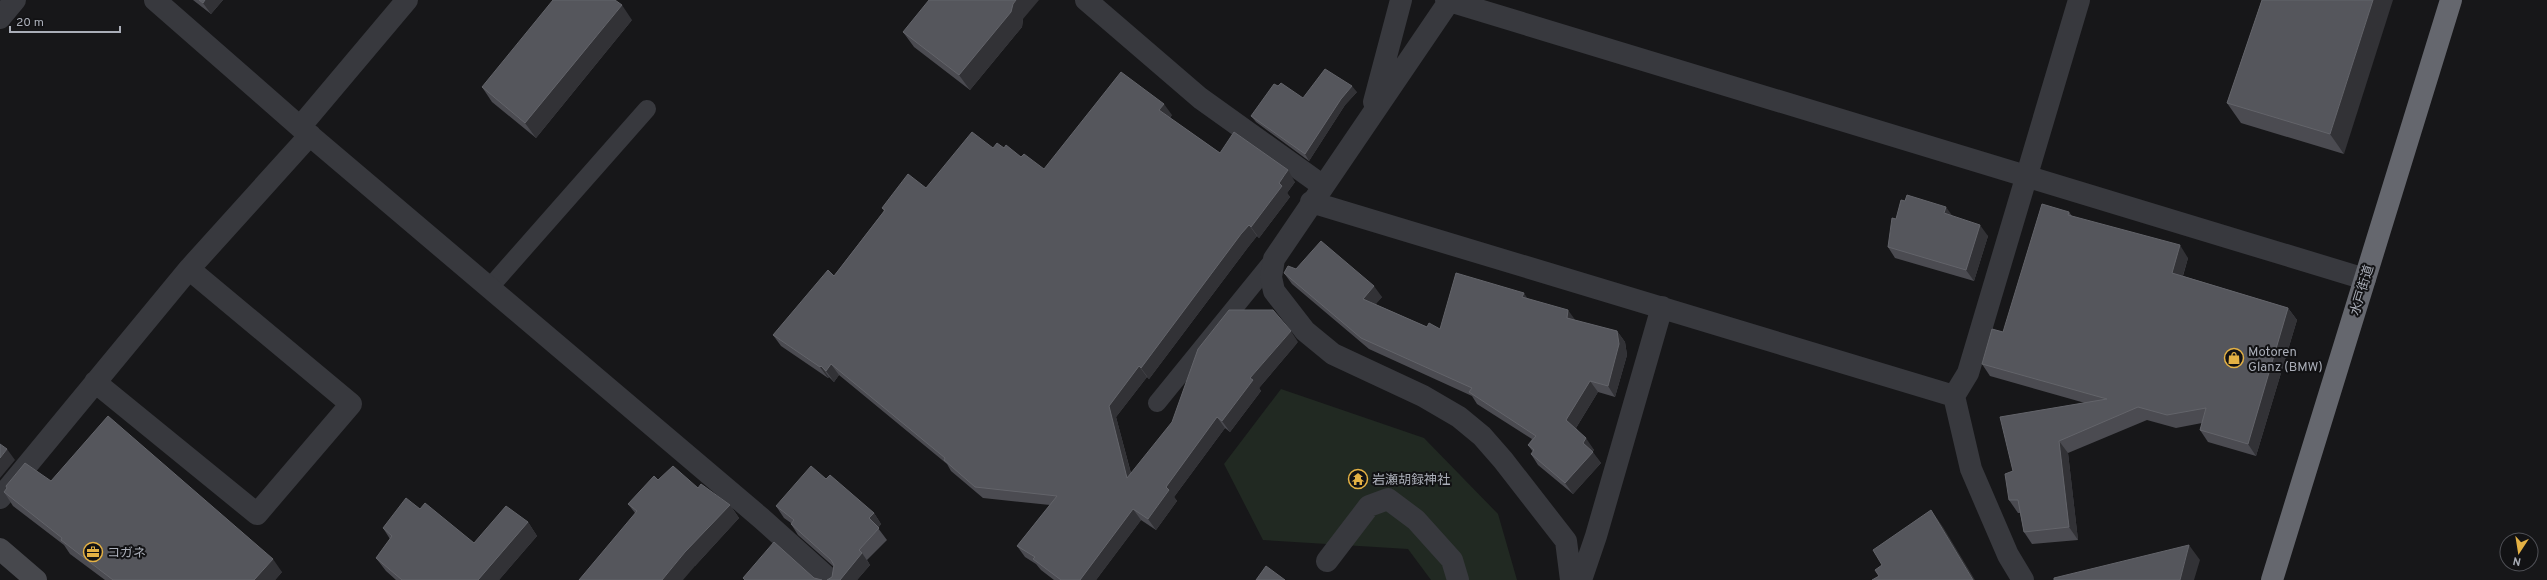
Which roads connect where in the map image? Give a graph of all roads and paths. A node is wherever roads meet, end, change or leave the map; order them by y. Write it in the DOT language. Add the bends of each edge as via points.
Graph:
graph roads {
  1 [pos="15,0"];
  2 [pos="155,0"];
  3 [pos="407,0"];
  4 [pos="1086,0"];
  5 [pos="1401,0"];
  6 [pos="2079,0"];
  7 [pos="2451,0"];
  8 [pos="1448,1"];
  9 [pos="0,18"];
  10 [pos="647,109"];
  11 [pos="1370,118"];
  12 [pos="305,131"];
  13 [pos="2025,176"];
  14 [pos="1317,194"];
  15 [pos="1274,258"];
  16 [pos="189,269"];
  17 [pos="2365,279"];
  18 [pos="490,287"];
  19 [pos="1662,306"];
  20 [pos="95,382"];
  21 [pos="1954,396"];
  22 [pos="1157,403"];
  23 [pos="0,498"];
  24 [pos="0,549"];
  25 [pos="1327,561"];
  26 [pos="36,580"];
  27 [pos="830,580"];
  28 [pos="1458,580"];
  29 [pos="1571,580"];
  30 [pos="1581,580"];
  31 [pos="2023,580"];
  32 [pos="2272,580"];
  1 -- 9 [label="street"];
  2 -- 12 [label="street"];
  3 -- 12 [label="street"];
  4 -- 14 [label="street"];
  5 -- 11 [label="street"];
  6 -- 13 [label="street"];
  7 -- 17 [label="highway, 水戸街道"];
  8 -- 11 [label="street"];
  8 -- 13 [label="street"];
  10 -- 18 [label="lane"];
  11 -- 14 [label="street"];
  12 -- 16 [label="street"];
  12 -- 18 [label="street"];
  13 -- 17 [label="street"];
  13 -- 21 [label="street" via="1968,373"];
  14 -- 15 [label="street"];
  14 -- 19 [label="street"];
  15 -- 22 [label="lane"];
  15 -- 29 [label="street" via="1271,277 1274,291 1305,331 1333,354 1423,396 1459,417 1482,436 1566,541"];
  16 -- 20 [label="street"];
  16 -- 20 [label="street" via="351,404 257,514"];
  17 -- 32 [label="highway, 水戸街道"];
  18 -- 27 [label="street"];
  19 -- 21 [label="street"];
  19 -- 30 [label="street"];
  20 -- 23 [label="street"];
  21 -- 31 [label="street" via="1971,468 2008,555"];
  24 -- 26 [label="street"];
  25 -- 28 [label="street" via="1369,506 1388,499 1416,520 1452,560"];
}
